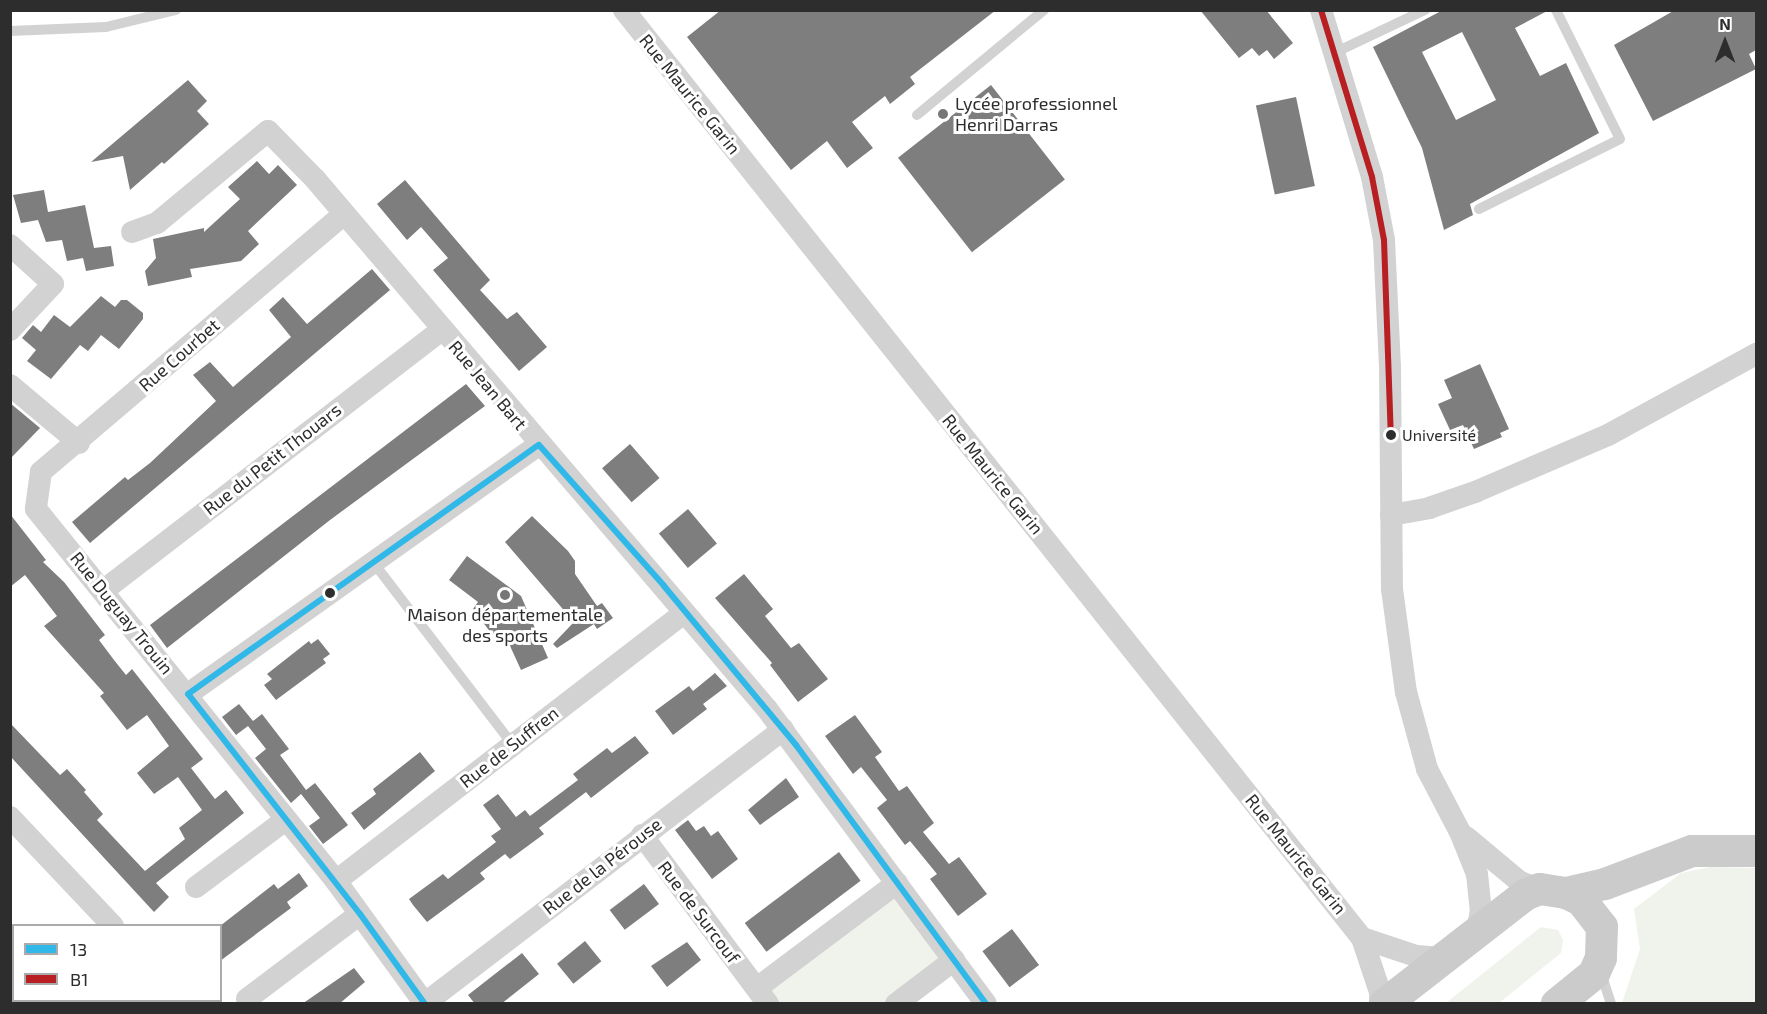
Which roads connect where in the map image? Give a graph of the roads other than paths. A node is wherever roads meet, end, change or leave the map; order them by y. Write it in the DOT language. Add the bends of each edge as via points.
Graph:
graph roads {
  1 [pos="176,10"];
  2 [pos="624,10"];
  3 [pos="1044,10"];
  4 [pos="1321,10"];
  5 [pos="1425,10"];
  6 [pos="1556,10"];
  7 [pos="10,32"];
  8 [pos="1334,53"];
  9 [pos="917,115"];
  10 [pos="1479,209"];
  11 [pos="344,214"];
  12 [pos="132,232"];
  13 [pos="10,245"];
  14 [pos="10,330"];
  15 [pos="442,330"];
  16 [pos="1756,354"];
  17 [pos="10,386"];
  18 [pos="79,443"];
  19 [pos="539,445"];
  20 [pos="36,509"];
  21 [pos="1391,515"];
  22 [pos="373,562"];
  23 [pos="104,590"];
  24 [pos="684,613"];
  25 [pos="188,694"];
  26 [pos="783,730"];
  27 [pos="512,744"];
  28 [pos="10,817"];
  29 [pos="284,821"];
  30 [pos="1460,832"];
  31 [pos="642,835"];
  32 [pos="1756,851"];
  33 [pos="1660,864"];
  34 [pos="336,881"];
  35 [pos="897,883"];
  36 [pos="196,887"];
  37 [pos="1553,891"];
  38 [pos="360,914"];
  39 [pos="111,924"];
  40 [pos="1477,932"];
  41 [pos="1362,938"];
  42 [pos="1601,951"];
  43 [pos="1443,958"];
  44 [pos="954,960"];
  45 [pos="762,996"];
  46 [pos="247,999"];
  47 [pos="424,1003"];
  48 [pos="896,1004"];
  49 [pos="986,1004"];
  50 [pos="1382,1004"];
  51 [pos="1557,1004"];
  52 [pos="1611,1004"];
  1 -- 7 [label="lane" via="106,27"];
  2 -- 41 [label="street, Rue Maurice Garin"];
  3 -- 9 [label="lane"];
  4 -- 8 [label="street"];
  5 -- 8 [label="lane"];
  6 -- 10 [label="lane" via="1620,139"];
  8 -- 21 [label="street" via="1371,177 1384,240"];
  11 -- 12 [label="street, Rue Jean Bart" via="268,131 157,223"];
  11 -- 15 [label="street, Rue Jean Bart"];
  11 -- 18 [label="street, Rue Courbet"];
  13 -- 14 [label="street" via="53,284"];
  15 -- 19 [label="street, Rue Jean Bart"];
  15 -- 23 [label="street, Rue du Petit Thouars"];
  16 -- 21 [label="street" via="1608,435 1475,492 1429,508"];
  17 -- 18 [label="street"];
  18 -- 20 [label="street, Rue Courbet" via="41,472"];
  19 -- 22 [label="street"];
  19 -- 24 [label="street, Rue Jean Bart"];
  20 -- 23 [label="street, Rue Duguay Trouin"];
  21 -- 30 [label="street" via="1392,589 1406,692 1427,769"];
  22 -- 25 [label="street"];
  22 -- 27 [label="lane"];
  23 -- 25 [label="street, Rue Duguay Trouin"];
  24 -- 26 [label="street, Rue Jean Bart"];
  24 -- 27 [label="street, Rue de Suffren"];
  25 -- 29 [label="street, Rue Duguay Trouin"];
  26 -- 31 [label="street, Rue de la Pérouse"];
  26 -- 35 [label="street, Rue Jean Bart"];
  27 -- 34 [label="street, Rue de Suffren"];
  28 -- 39 [label="street"];
  29 -- 34 [label="street, Rue Duguay Trouin"];
  29 -- 36 [label="street"];
  30 -- 37 [label="street" via="1520,882"];
  30 -- 40 [label="street" via="1480,889"];
  31 -- 45 [label="street, Rue de Surcouf"];
  31 -- 47 [label="street, Rue de la Pérouse"];
  32 -- 33 [label="street" via="1692,851"];
  33 -- 37 [label="street"];
  33 -- 42 [label="street" via="1619,902"];
  34 -- 38 [label="street, Rue Duguay Trouin"];
  35 -- 44 [label="street, Rue Jean Bart"];
  35 -- 45 [label="street"];
  37 -- 40 [label="street" via="1526,895"];
  37 -- 42 [label="street" via="1590,909 1602,927"];
  38 -- 46 [label="street"];
  38 -- 47 [label="street, Rue Duguay Trouin"];
  40 -- 43 [label="street"];
  41 -- 43 [label="street" via="1416,956"];
  41 -- 50 [label="street, Rue Maurice Garin"];
  42 -- 51 [label="street" via="1594,974"];
  42 -- 52 [label="lane"];
  43 -- 50 [label="street"];
  44 -- 48 [label="street"];
  44 -- 49 [label="street, Rue Jean Bart"];
}
